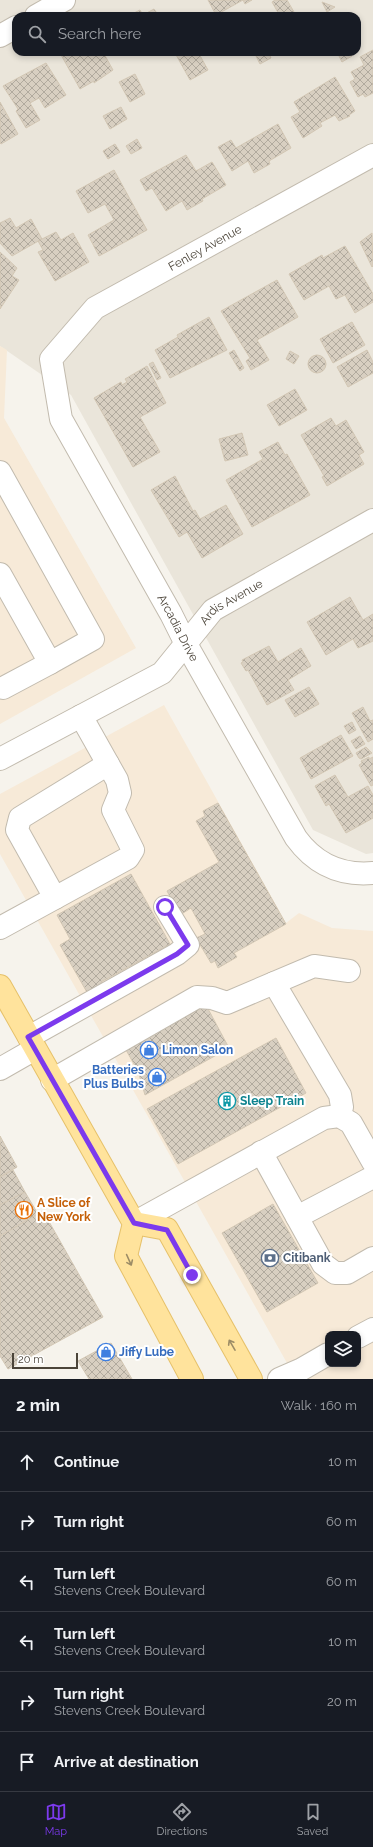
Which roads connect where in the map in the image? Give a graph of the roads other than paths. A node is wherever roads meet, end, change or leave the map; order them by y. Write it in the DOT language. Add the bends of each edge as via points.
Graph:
graph roads {
  1 [pos="64,0"];
  2 [pos="43,12"];
  3 [pos="12,29"];
  4 [pos="0,36"];
  5 [pos="373,155"];
  6 [pos="51,359"];
  7 [pos="0,472"];
  8 [pos="373,520"];
  9 [pos="0,574"];
  10 [pos="186,644"];
  11 [pos="50,663"];
  12 [pos="1,687"];
  13 [pos="81,716"];
  14 [pos="2,755"];
  15 [pos="108,764"];
  16 [pos="373,873"];
  17 [pos="56,898"];
  18 [pos="165,907"];
  19 [pos="0,928"];
  20 [pos="349,971"];
  21 [pos="274,983"];
  22 [pos="0,986"];
  23 [pos="32,1043"];
  24 [pos="0,1069"];
  25 [pos="52,1080"];
  26 [pos="339,1116"];
  27 [pos="261,1152"];
  28 [pos="373,1162"];
  29 [pos="373,1177"];
  30 [pos="297,1217"];
  31 [pos="134,1223"];
  32 [pos="373,1258"];
  33 [pos="373,1328"];
  34 [pos="361,1335"];
  35 [pos="325,1356"];
  36 [pos="192,1379"];
  37 [pos="251,1379"];
  38 [pos="279,1379"];
  1 -- 2 [label="street"];
  3 -- 4 [label="street"];
  5 -- 6 [label="street, Fenley Avenue" via="95,308"];
  6 -- 10 [label="street, Arcadia Drive" via="61,419 171,612"];
  7 -- 11 [label="street" via="93,639"];
  8 -- 10 [label="street, Ardis Avenue" via="213,610"];
  9 -- 11 [label="street"];
  10 -- 13 [label="street, Ardis Avenue" via="162,673"];
  10 -- 16 [label="street, Arcadia Drive" via="305,850 329,867 343,872"];
  11 -- 12 [label="street"];
  13 -- 14 [label="street, Ardis Avenue"];
  13 -- 15 [label="street"];
  15 -- 17 [label="street" via="117,780 120,793 113,810 133,850 128,858"];
  15 -- 17 [label="street" via="20,818 17,823 16,830"];
  17 -- 19 [label="street"];
  18 -- 23 [label="street" via="188,945"];
  20 -- 21 [label="street" via="314,966"];
  21 -- 25 [label="street" via="227,1003 212,998 196,997"];
  21 -- 26 [label="street" via="340,1096 342,1106"];
  22 -- 23 [label="main road"];
  23 -- 24 [label="street"];
  23 -- 25 [label="main road"];
  25 -- 31 [label="main road"];
  26 -- 27 [label="street" via="324,1118"];
  26 -- 28 [label="street" via="351,1123"];
  27 -- 30 [label="street"];
  27 -- 31 [label="street"];
  29 -- 30 [label="street"];
  30 -- 32 [label="street" via="323,1264 335,1273 346,1273"];
  31 -- 36 [label="main road, one-way" via="126,1256"];
  37 -- 31 [label="main road, one-way" via="167,1230"];
  33 -- 34 [label="street"];
  35 -- 38 [label="street"];
}
